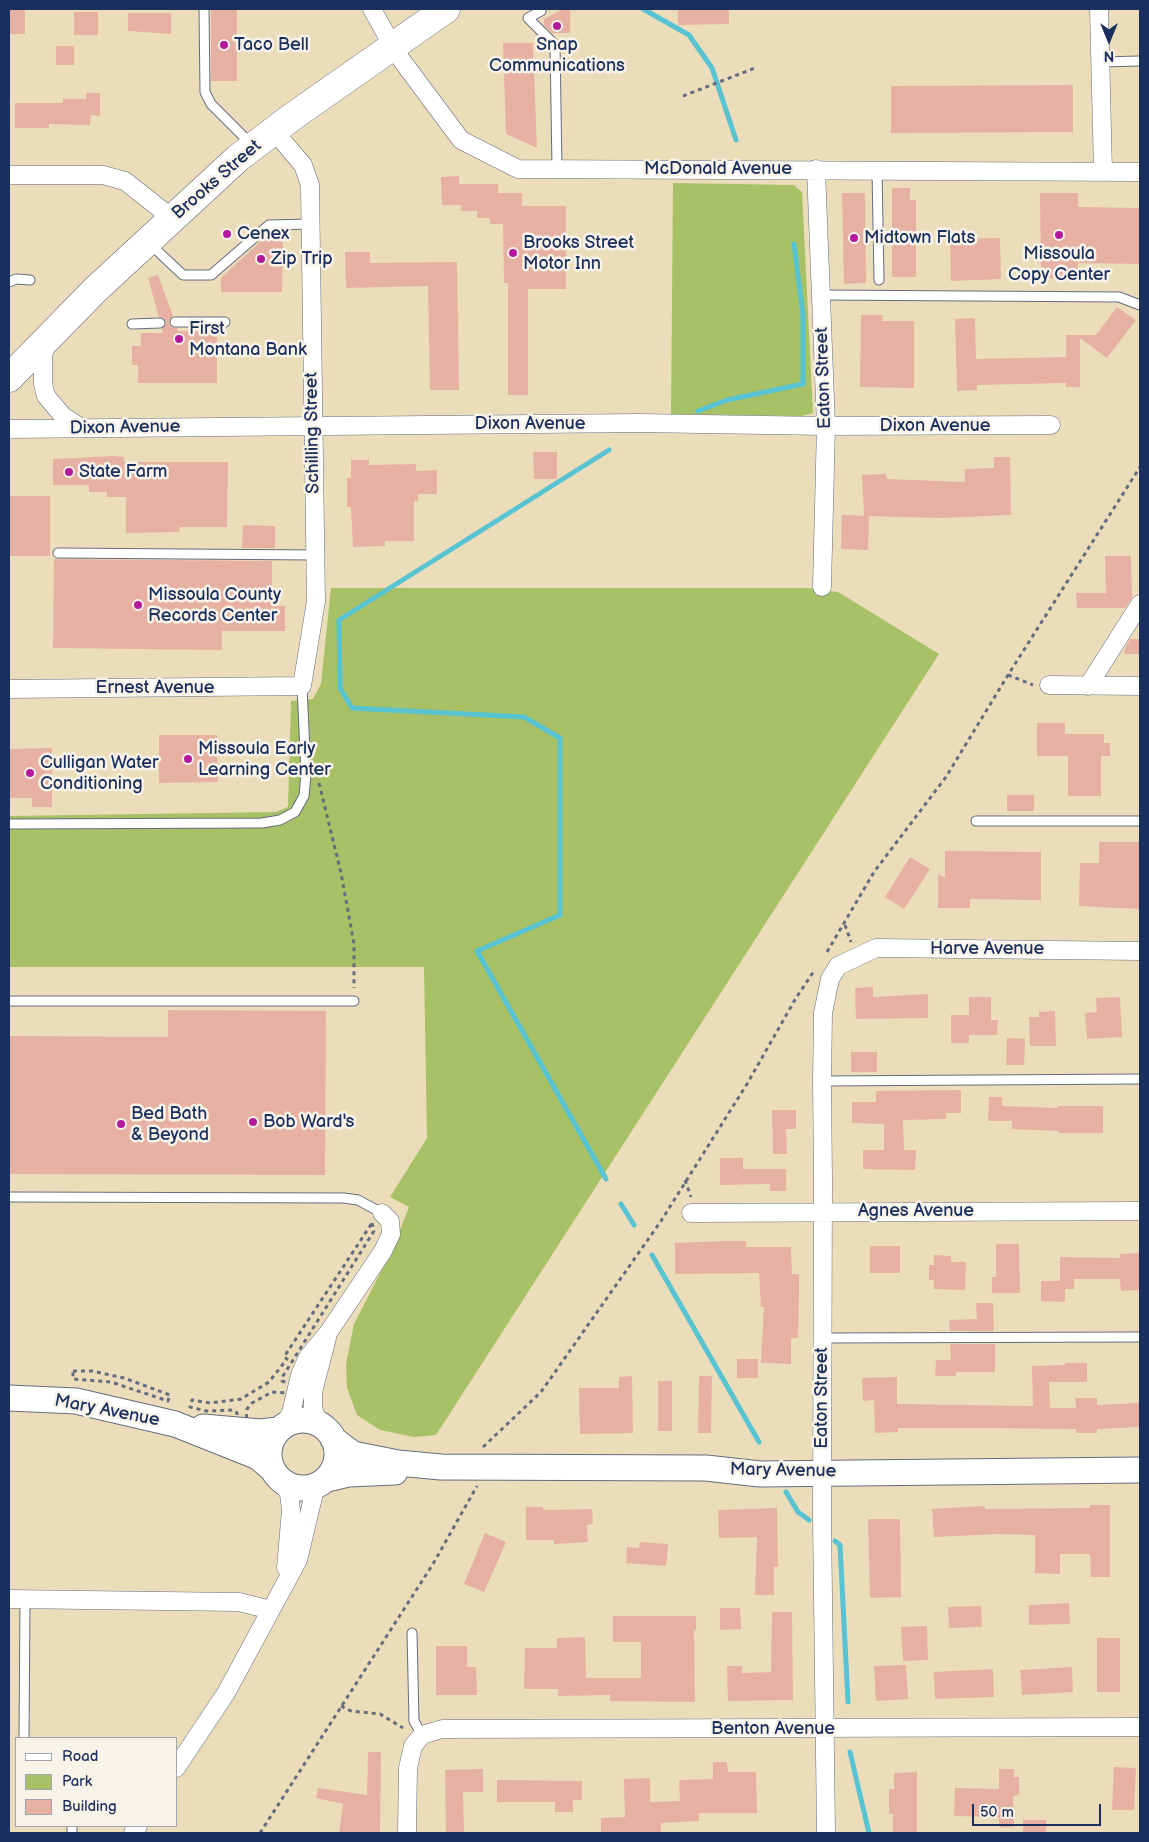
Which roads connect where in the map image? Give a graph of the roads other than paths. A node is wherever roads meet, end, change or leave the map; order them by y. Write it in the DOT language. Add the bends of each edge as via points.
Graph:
graph roads {
  1 [pos="204,9"];
  2 [pos="372,9"];
  3 [pos="446,9"];
  4 [pos="540,9"];
  5 [pos="1099,9"];
  6 [pos="393,47"];
  7 [pos="1140,61"];
  8 [pos="1100,62"];
  9 [pos="263,139"];
  10 [pos="556,169"];
  11 [pos="816,169"];
  12 [pos="877,169"];
  13 [pos="1103,172"];
  14 [pos="1140,172"];
  15 [pos="9,175"];
  16 [pos="173,219"];
  17 [pos="310,224"];
  18 [pos="147,242"];
  19 [pos="30,280"];
  20 [pos="879,280"];
  21 [pos="9,282"];
  22 [pos="821,295"];
  23 [pos="1140,305"];
  24 [pos="175,322"];
  25 [pos="225,322"];
  26 [pos="160,323"];
  27 [pos="132,324"];
  28 [pos="50,336"];
  29 [pos="9,378"];
  30 [pos="312,425"];
  31 [pos="1051,425"];
  32 [pos="826,426"];
  33 [pos="81,428"];
  34 [pos="9,429"];
  35 [pos="58,553"];
  36 [pos="315,555"];
  37 [pos="822,587"];
  38 [pos="1140,604"];
  39 [pos="1049,685"];
  40 [pos="302,686"];
  41 [pos="1088,686"];
  42 [pos="1140,686"];
  43 [pos="9,689"];
  44 [pos="976,821"];
  45 [pos="1140,821"];
  46 [pos="9,824"];
  47 [pos="1140,951"];
  48 [pos="838,966"];
  49 [pos="9,1001"];
  50 [pos="354,1001"];
  51 [pos="1140,1079"];
  52 [pos="822,1081"];
  53 [pos="9,1197"];
  54 [pos="691,1205"];
  55 [pos="822,1211"];
  56 [pos="1140,1211"];
  57 [pos="382,1213"];
  58 [pos="328,1333"];
  59 [pos="1140,1337"];
  60 [pos="822,1338"];
  61 [pos="9,1398"];
  62 [pos="185,1420"];
  63 [pos="280,1428"];
  64 [pos="326,1432"];
  65 [pos="427,1467"];
  66 [pos="1140,1470"];
  67 [pos="822,1472"];
  68 [pos="277,1475"];
  69 [pos="322,1482"];
  70 [pos="17,1600"];
  71 [pos="271,1610"];
  72 [pos="412,1633"];
  73 [pos="1140,1727"];
  74 [pos="827,1729"];
  75 [pos="24,1737"];
  76 [pos="414,1737"];
  77 [pos="178,1765"];
  78 [pos="407,1833"];
  79 [pos="826,1833"];
  1 -- 9 [label="lane" via="205,92 211,104"];
  2 -- 6 [label="street, McDonald Avenue"];
  3 -- 6 [label="highway, Brooks Street"];
  4 -- 10 [label="lane" via="528,18 555,45"];
  5 -- 8 [label="street"];
  6 -- 9 [label="highway, Brooks Street"];
  6 -- 10 [label="street, McDonald Avenue" via="461,140 518,169"];
  7 -- 8 [label="lane"];
  8 -- 13 [label="street"];
  9 -- 16 [label="highway, Brooks Street"];
  9 -- 17 [label="street, Schilling Street" via="303,164 310,186"];
  10 -- 11 [label="street, McDonald Avenue"];
  11 -- 12 [label="street, McDonald Avenue"];
  11 -- 22 [label="street, Eaton Street"];
  12 -- 13 [label="street, McDonald Avenue"];
  12 -- 20 [label="lane"];
  13 -- 14 [label="street, McDonald Avenue"];
  15 -- 16 [label="street" via="103,175 125,181"];
  16 -- 18 [label="highway, Brooks Street"];
  17 -- 18 [label="lane" via="269,225 212,275 183,275"];
  17 -- 30 [label="street, Schilling Street"];
  18 -- 28 [label="highway, Brooks Street"];
  19 -- 21 [label="lane"];
  22 -- 23 [label="lane" via="1119,297"];
  22 -- 32 [label="street, Eaton Street"];
  24 -- 25 [label="lane"];
  26 -- 27 [label="lane"];
  28 -- 29 [label="highway, Brooks Street"];
  28 -- 33 [label="street" via="43,355 46,396 63,416"];
  30 -- 32 [label="street, Dixon Avenue" via="639,423"];
  30 -- 33 [label="street, Dixon Avenue"];
  30 -- 36 [label="street, Schilling Street"];
  31 -- 32 [label="street, Dixon Avenue"];
  32 -- 37 [label="street, Eaton Street"];
  33 -- 34 [label="street, Dixon Avenue"];
  35 -- 36 [label="lane"];
  36 -- 40 [label="street, Schilling Street" via="316,601"];
  38 -- 41 [label="street"];
  39 -- 41 [label="street"];
  40 -- 43 [label="street, Ernest Avenue"];
  40 -- 46 [label="lane" via="304,796 295,812 280,820 262,823"];
  41 -- 42 [label="street"];
  44 -- 45 [label="lane"];
  47 -- 48 [label="street, Harve Avenue" via="876,948"];
  48 -- 52 [label="street, Eaton Street" via="830,979 823,1014"];
  49 -- 50 [label="lane"];
  51 -- 52 [label="lane"];
  52 -- 55 [label="street, Eaton Street"];
  53 -- 57 [label="lane" via="344,1198 358,1200"];
  54 -- 55 [label="street, Agnes Avenue"];
  55 -- 56 [label="street, Agnes Avenue"];
  55 -- 60 [label="street, Eaton Street"];
  57 -- 58 [label="street" via="390,1221 391,1234"];
  58 -- 63 [label="street" via="308,1357 291,1413"];
  58 -- 64 [label="street" via="313,1392 313,1408"];
  59 -- 60 [label="lane"];
  60 -- 67 [label="street, Eaton Street"];
  61 -- 62 [label="street, Mary Avenue" via="76,1401"];
  62 -- 63 [label="street, Mary Avenue" via="260,1432"];
  62 -- 68 [label="street, Mary Avenue" via="219,1442 258,1457"];
  63 -- 64 [label="street" via="301,1420"];
  63 -- 68 [label="street" via="269,1448"];
  64 -- 65 [label="street, Mary Avenue" via="353,1454"];
  64 -- 69 [label="street" via="336,1450 336,1460"];
  65 -- 67 [label="street, Mary Avenue" via="706,1468 760,1474"];
  65 -- 69 [label="street, Mary Avenue" via="399,1472 348,1474"];
  66 -- 67 [label="street, Mary Avenue"];
  67 -- 74 [label="street, Eaton Street"];
  68 -- 69 [label="street" via="299,1488"];
  68 -- 71 [label="street" via="289,1494 291,1523 286,1571"];
  69 -- 71 [label="street" via="298,1560"];
  70 -- 71 [label="street" via="239,1602"];
  70 -- 75 [label="lane"];
  71 -- 77 [label="street" via="226,1693"];
  72 -- 76 [label="lane"];
  73 -- 74 [label="street, Benton Avenue"];
  74 -- 76 [label="street, Benton Avenue" via="442,1729"];
  74 -- 79 [label="street, Eaton Street"];
  76 -- 78 [label="street" via="408,1768"];
}
